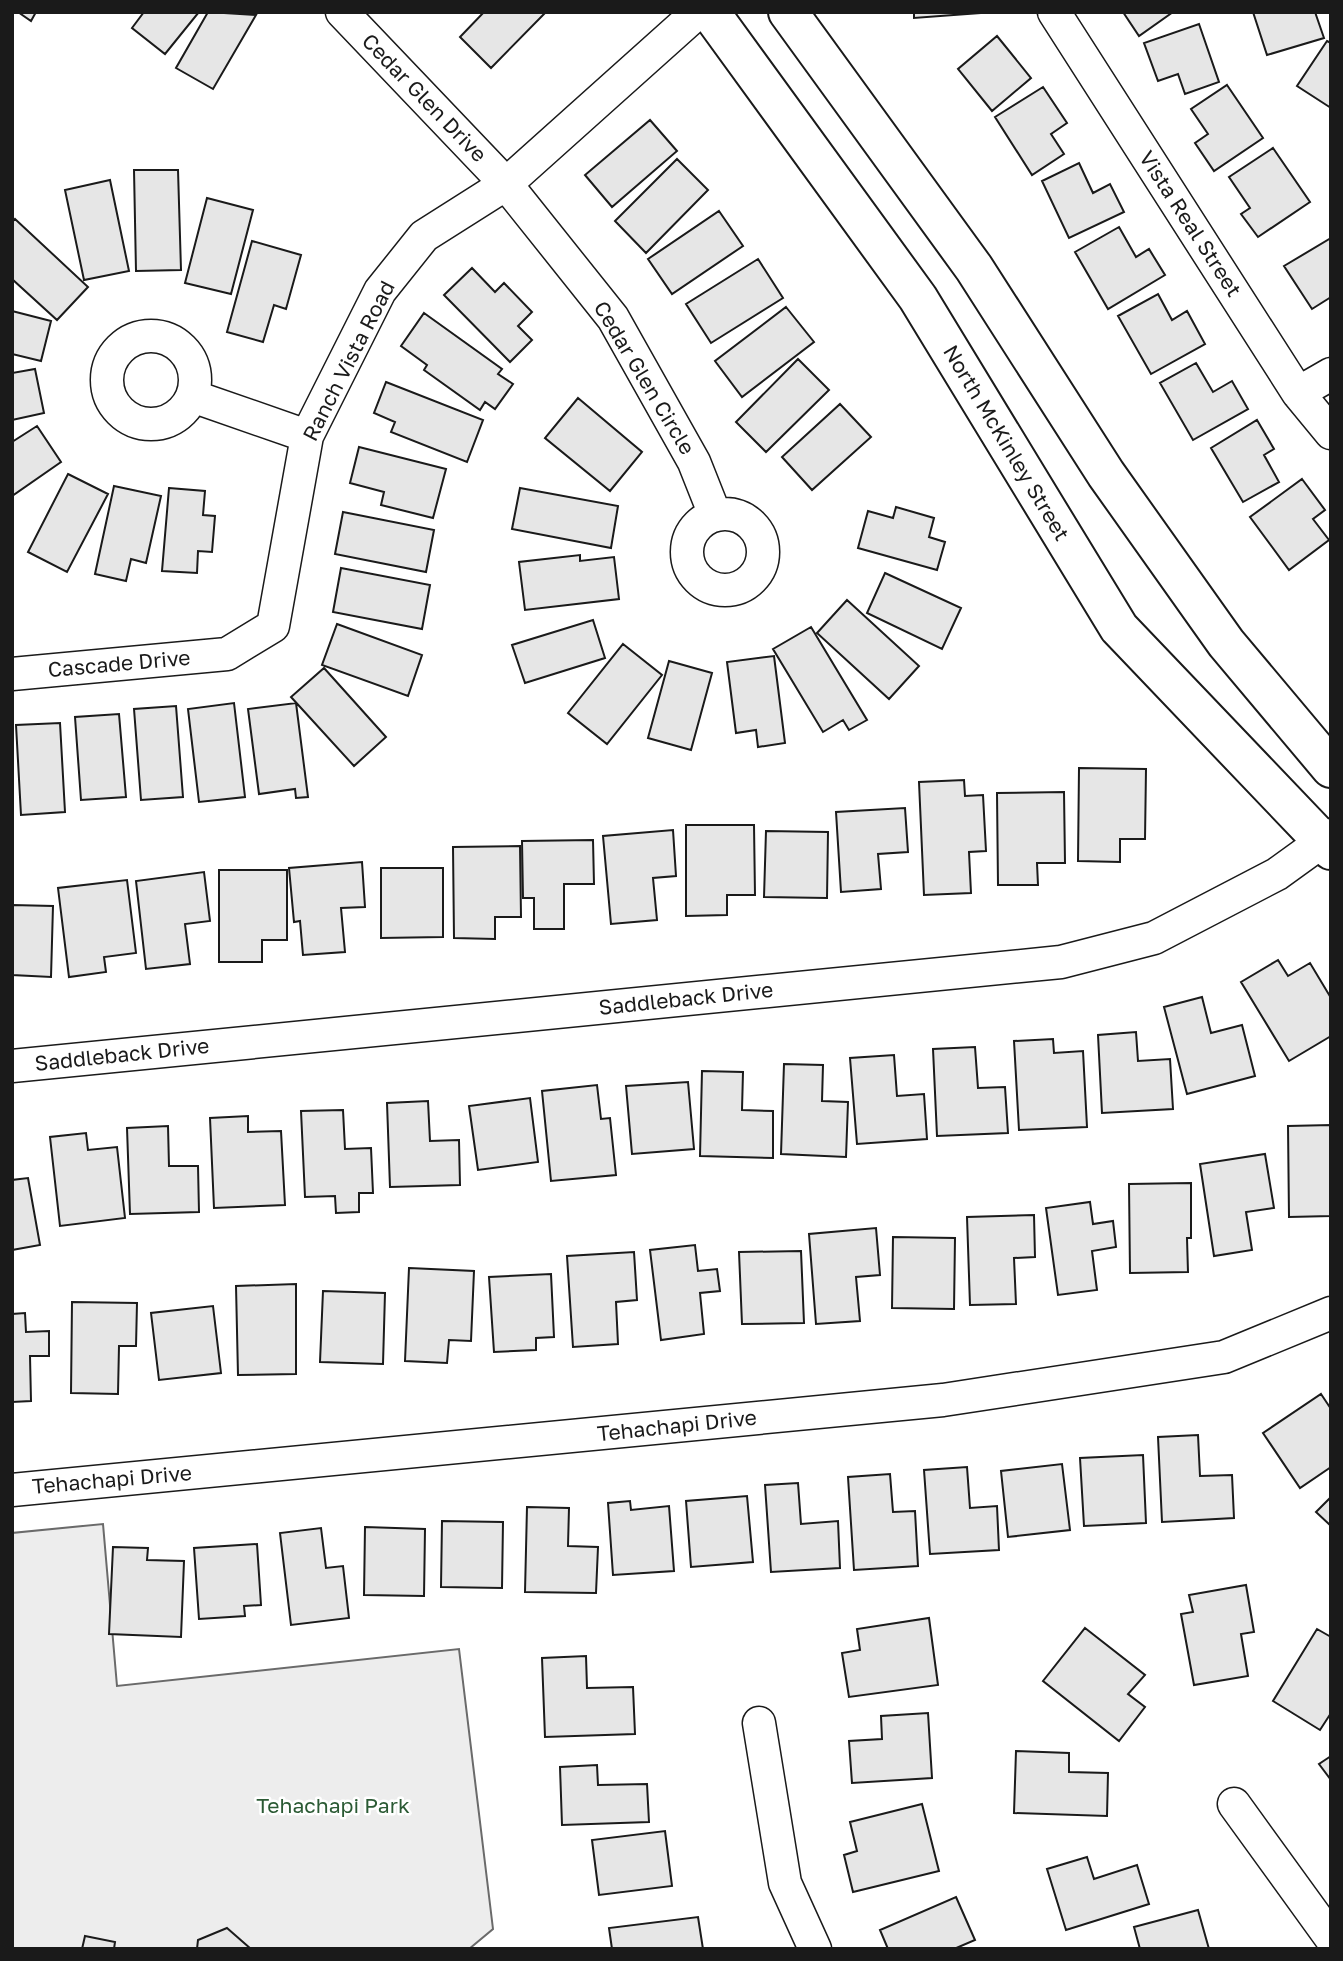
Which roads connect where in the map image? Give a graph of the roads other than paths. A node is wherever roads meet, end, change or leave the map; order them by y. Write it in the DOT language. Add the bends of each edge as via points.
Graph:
graph roads {
  1 [pos="342,12"];
  2 [pos="698,12"];
  3 [pos="710,12"];
  4 [pos="788,12"];
  5 [pos="1054,12"];
  6 [pos="506,184"];
  7 [pos="1331,374"];
  8 [pos="1298,393"];
  9 [pos="192,396"];
  10 [pos="1331,433"];
  11 [pos="307,436"];
  12 [pos="715,515"];
  13 [pos="227,654"];
  14 [pos="12,674"];
  15 [pos="1331,768"];
  16 [pos="1328,842"];
  17 [pos="12,1066"];
  18 [pos="1331,1313"];
  19 [pos="12,1490"];
  20 [pos="760,1723"];
  21 [pos="1234,1804"];
  22 [pos="1331,1938"];
  23 [pos="815,1949"];
  1 -- 6 [label="street, Cedar Glen Drive"];
  2 -- 6 [label="street, Ranch Vista Road"];
  3 -- 16 [label="main road, North McKinley Street" via="918,298 1119,628"];
  4 -- 15 [label="main road" via="974,268 1106,474 1226,643"];
  5 -- 8 [label="street, Vista Real Street"];
  6 -- 11 [label="street, Ranch Vista Road" via="416,245 380,291"];
  6 -- 12 [label="street, Cedar Glen Circle" via="612,318 694,462"];
  7 -- 8 [label="street"];
  8 -- 10 [label="street, Vista Real Street"];
  9 -- 11 [label="street"];
  11 -- 13 [label="street, Ranch Vista Road" via="273,626"];
  13 -- 14 [label="street, Cascade Drive"];
  16 -- 17 [label="street, Saddleback Drive" via="1154,938 1061,962"];
  18 -- 19 [label="street, Tehachapi Drive" via="1224,1357 943,1400"];
  20 -- 23 [label="street" via="785,1883"];
  21 -- 22 [label="street"];
}
